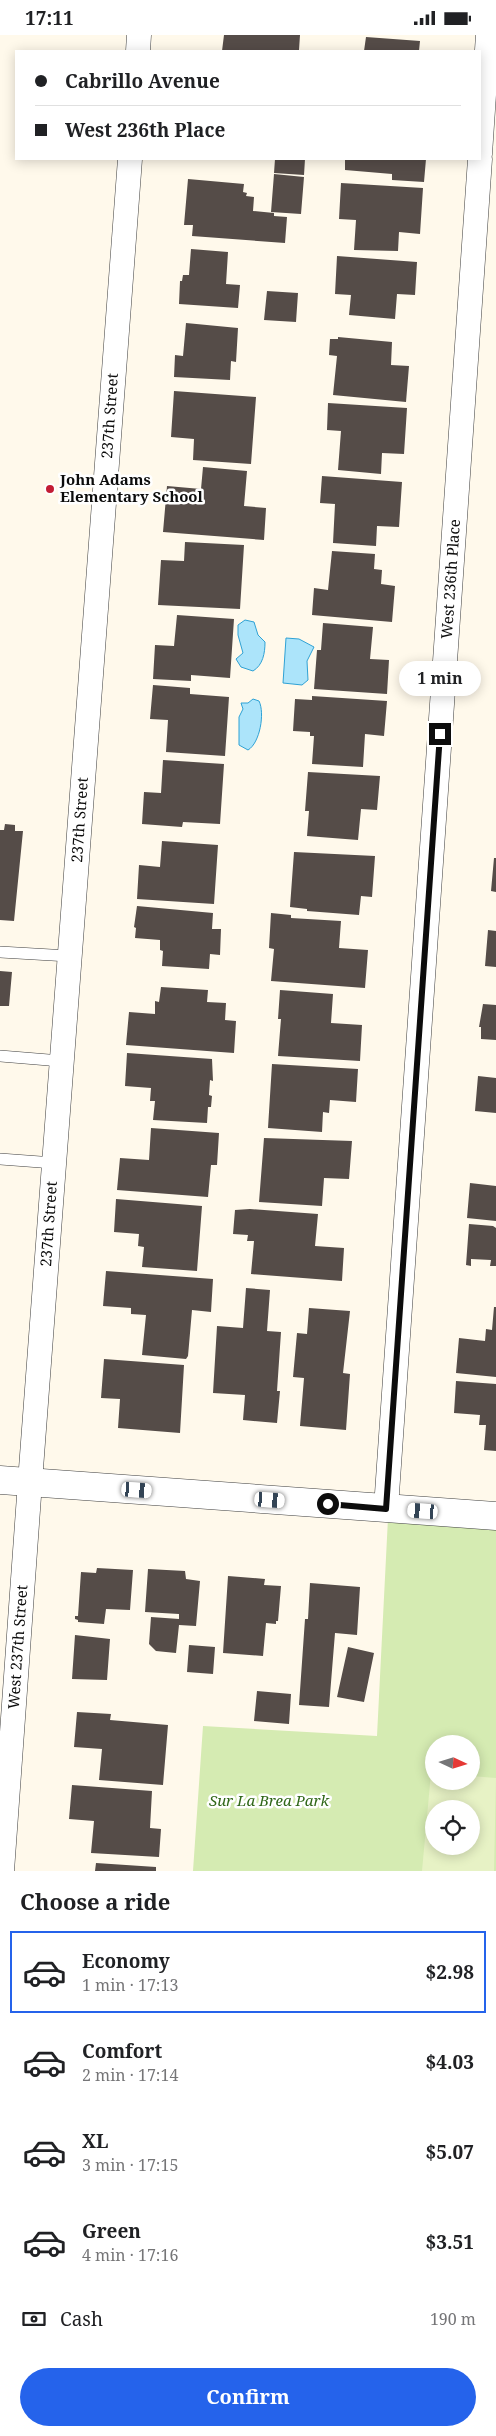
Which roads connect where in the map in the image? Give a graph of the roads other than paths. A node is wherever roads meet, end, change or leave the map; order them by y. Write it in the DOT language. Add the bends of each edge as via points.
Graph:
graph roads {
  1 [pos="139,35"];
  2 [pos="488,35"];
  3 [pos="138,50"];
  4 [pos="481,139"];
  5 [pos="130,160"];
  6 [pos="480,160"];
  7 [pos="0,952"];
  8 [pos="69,956"];
  9 [pos="0,1056"];
  10 [pos="62,1061"];
  11 [pos="0,1159"];
  12 [pos="54,1163"];
  13 [pos="0,1480"];
  14 [pos="30,1482"];
  15 [pos="386,1509"];
  16 [pos="496,1516"];
  17 [pos="2,1871"];
  1 -- 3 [label="street"];
  2 -- 4 [label="street"];
  5 -- 8 [label="street, 237th Street"];
  6 -- 15 [label="street, West 236th Place"];
  7 -- 8 [label="lane"];
  8 -- 10 [label="street, 237th Street"];
  9 -- 10 [label="lane"];
  10 -- 12 [label="street, 237th Street"];
  11 -- 12 [label="lane"];
  12 -- 14 [label="street, 237th Street"];
  13 -- 14 [label="street"];
  14 -- 15 [label="street"];
  14 -- 17 [label="street, West 237th Street"];
  15 -- 16 [label="street"];
}
